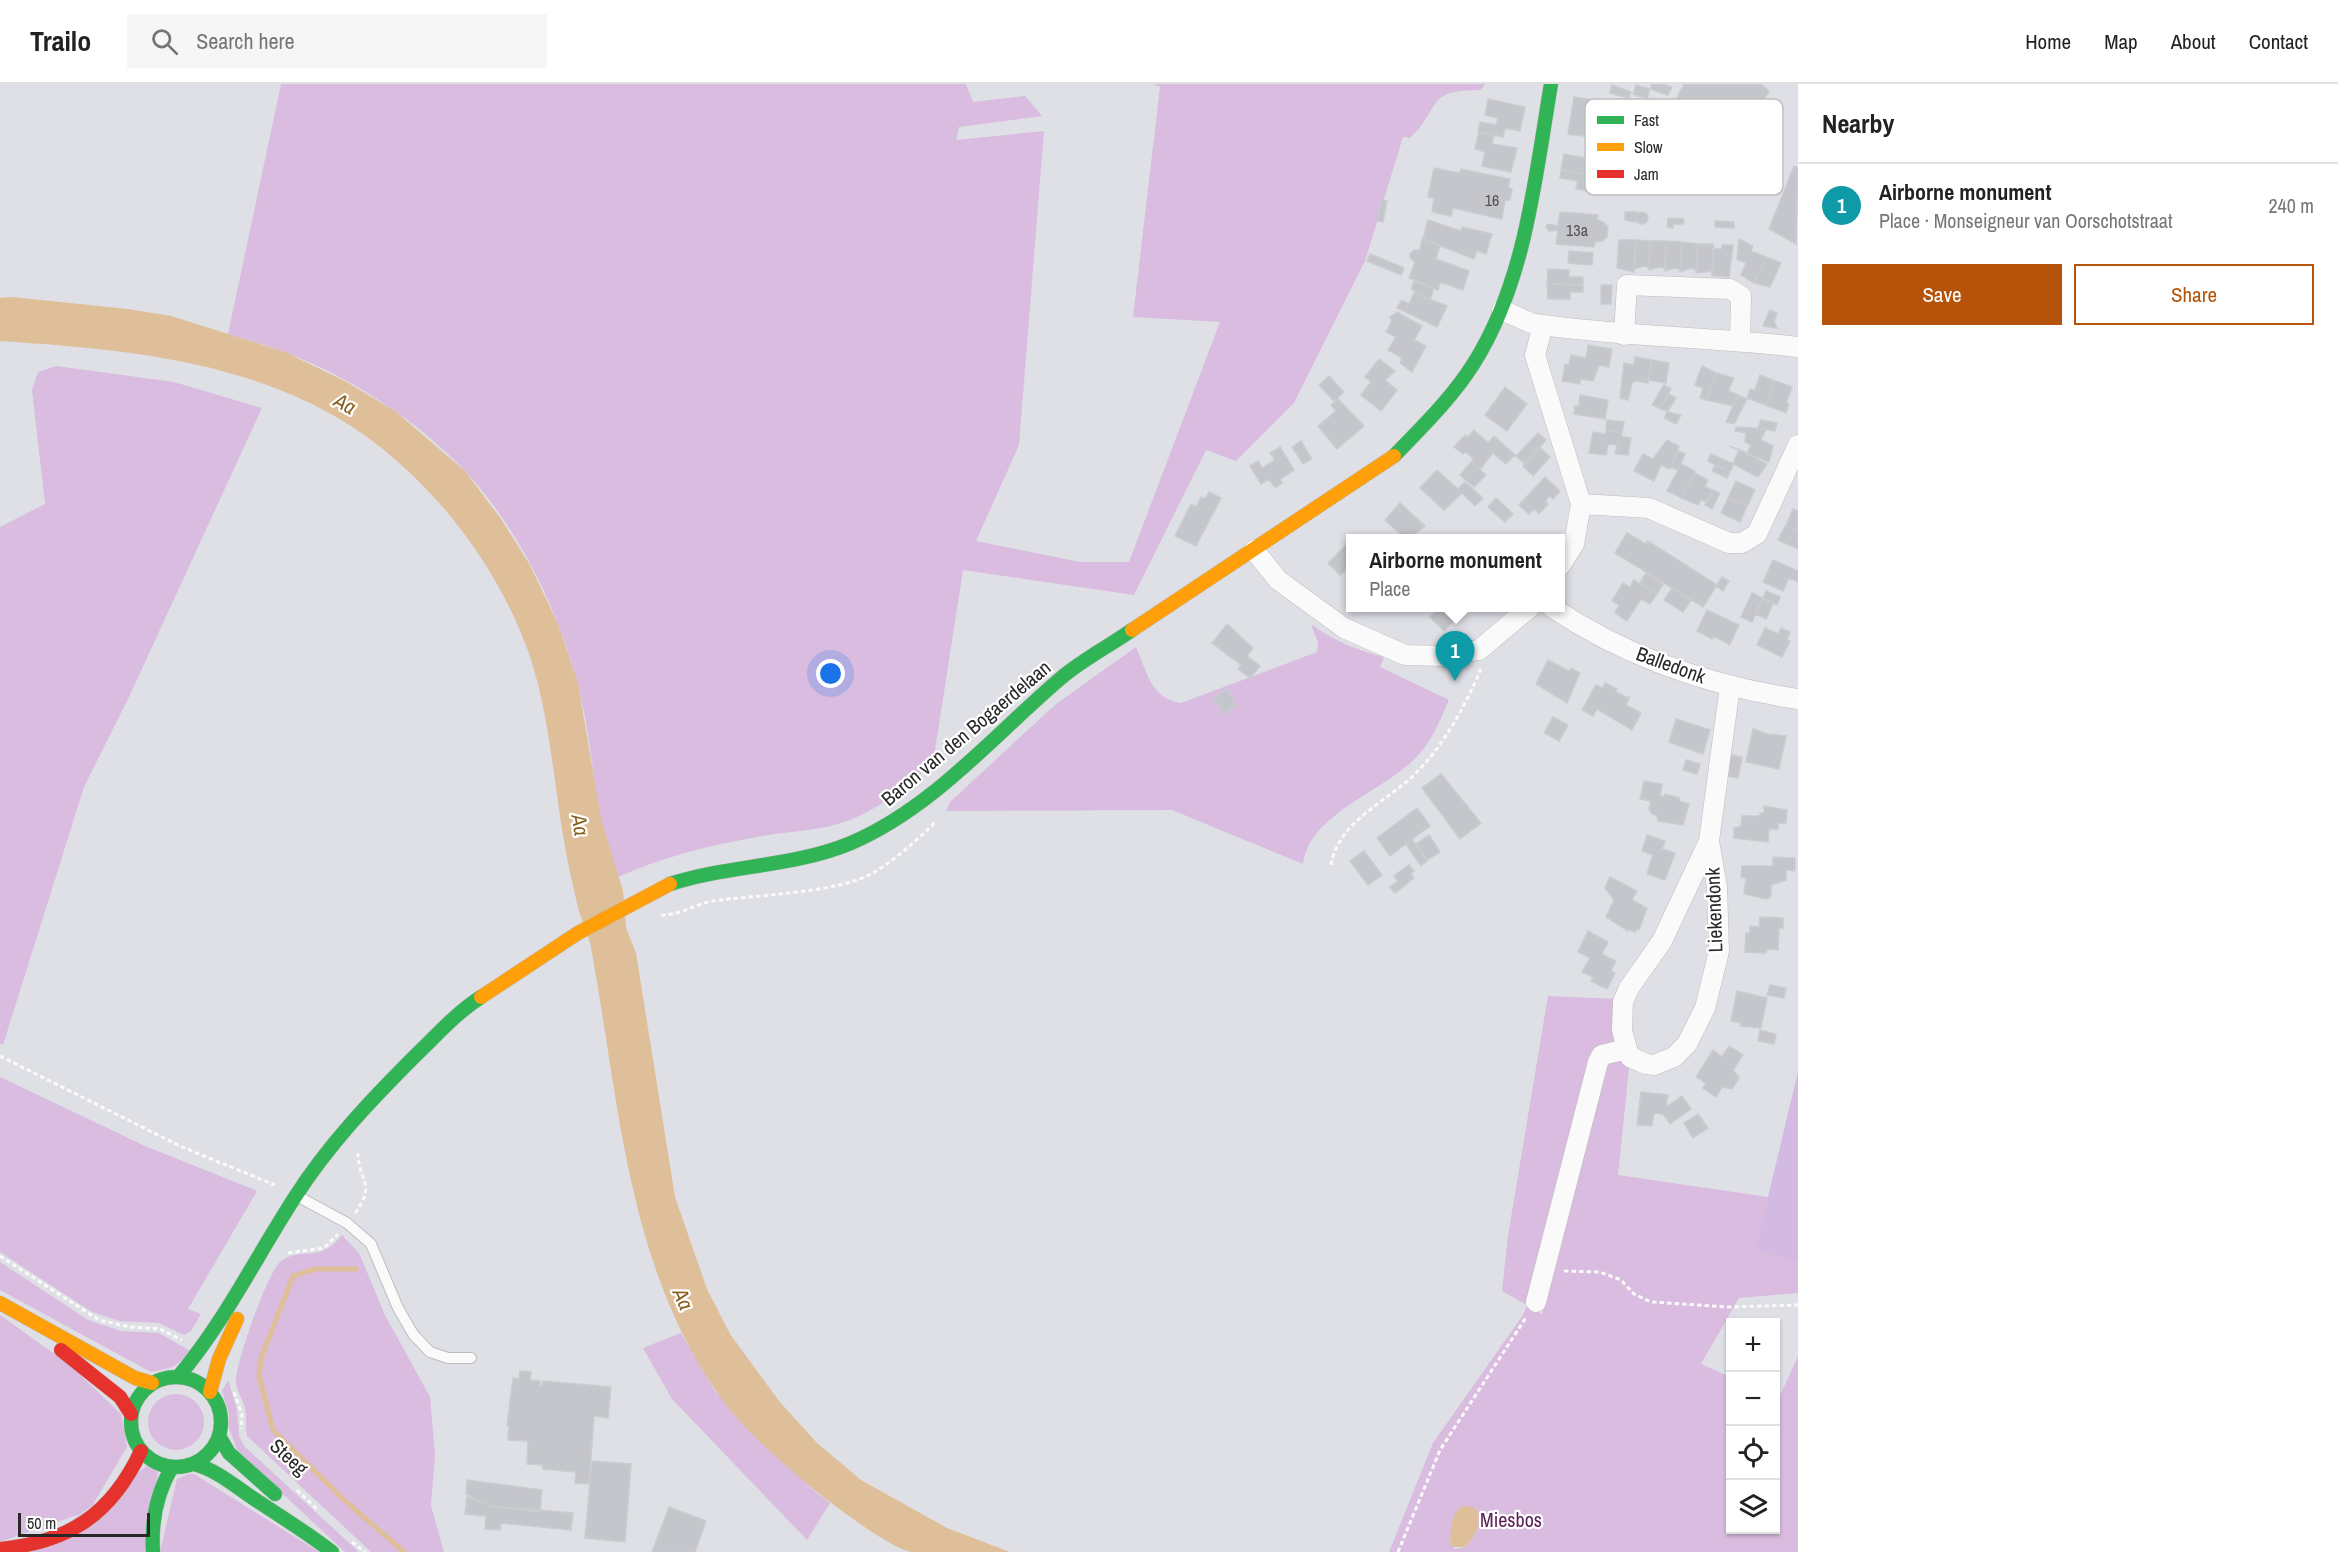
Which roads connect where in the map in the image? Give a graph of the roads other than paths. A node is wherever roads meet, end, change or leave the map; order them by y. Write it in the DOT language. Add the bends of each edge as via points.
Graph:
graph roads {
  1 [pos="1551,84"];
  2 [pos="1502,310"];
  3 [pos="1543,325"];
  4 [pos="1624,335"];
  5 [pos="1740,340"];
  6 [pos="1798,348"];
  7 [pos="1798,445"];
  8 [pos="1581,504"];
  9 [pos="1254,550"];
  10 [pos="1565,558"];
  11 [pos="1524,612"];
  12 [pos="1560,612"];
  13 [pos="1730,686"];
  14 [pos="1798,699"];
  15 [pos="1709,841"];
  16 [pos="1627,1049"];
  17 [pos="296,1195"];
  18 [pos="243,1285"];
  19 [pos="1536,1302"];
  20 [pos="0,1304"];
  21 [pos="37,1325"];
  22 [pos="471,1358"];
  23 [pos="178,1377"];
  24 [pos="152,1383"];
  25 [pos="210,1392"];
  26 [pos="131,1414"];
  27 [pos="219,1436"];
  28 [pos="141,1451"];
  29 [pos="194,1464"];
  30 [pos="172,1467"];
  31 [pos="298,1525"];
  32 [pos="0,1549"];
  33 [pos="153,1552"];
  34 [pos="332,1552"];
  1 -- 2 [label="main road, Baron van den Bogaerdelaan" via="1537,177 1518,263"];
  2 -- 3 [label="street"];
  2 -- 9 [label="main road, Baron van den Bogaerdelaan" via="1473,363 1425,424 1391,459"];
  3 -- 4 [label="street"];
  3 -- 8 [label="street" via="1535,355"];
  4 -- 5 [label="street"];
  4 -- 5 [label="street" via="1627,285 1638,285 1730,289 1741,296"];
  5 -- 6 [label="street"];
  7 -- 8 [label="street" via="1757,534 1742,543 1729,543 1649,508"];
  8 -- 10 [label="street" via="1574,544"];
  9 -- 11 [label="street" via="1278,580 1344,628 1405,655 1443,656 1479,650"];
  9 -- 17 [label="main road, Baron van den Bogaerdelaan" via="1063,676 929,796 896,820 850,843 811,855 708,872 670,884 578,933 464,1009 377,1094"];
  12 -- 13 [label="street, Balledonk" via="1657,664"];
  13 -- 14 [label="street, Balledonk"];
  13 -- 15 [label="street, Liekendonk"];
  15 -- 16 [label="street, Liekendonk" via="1662,941 1623,1002 1622,1030"];
  15 -- 16 [label="street, Liekendonk" via="1717,887 1719,951 1705,1008 1687,1044 1664,1062 1654,1065 1637,1061"];
  16 -- 19 [label="street" via="1602,1056 1598,1062"];
  17 -- 18 [label="main road, Baron van den Bogaerdelaan"];
  17 -- 22 [label="lane" via="347,1223 371,1244 398,1308 430,1352 448,1358"];
  18 -- 23 [label="main road, Baron van den Bogaerdelaan" via="201,1350"];
  18 -- 25 [label="main road, Baron van den Bogaerdelaan" via="237,1319 219,1359"];
  20 -- 21 [label="main road"];
  21 -- 24 [label="main road" via="135,1378"];
  21 -- 26 [label="main road" via="72,1360 120,1397"];
  23 -- 24 [label="main road"];
  23 -- 25 [label="main road" via="196,1381"];
  24 -- 26 [label="main road" via="138,1396"];
  25 -- 27 [label="main road" via="220,1413"];
  26 -- 28 [label="main road" via="132,1433"];
  27 -- 29 [label="main road" via="210,1452"];
  27 -- 31 [label="main road, Steeg" via="229,1453 273,1491"];
  28 -- 30 [label="main road" via="160,1465"];
  28 -- 32 [label="main road" via="119,1494 82,1524 32,1545"];
  29 -- 30 [label="main road"];
  29 -- 31 [label="main road, Steeg" via="212,1469"];
  30 -- 33 [label="main road" via="160,1484 155,1504"];
  31 -- 34 [label="main road, Steeg"];
}
